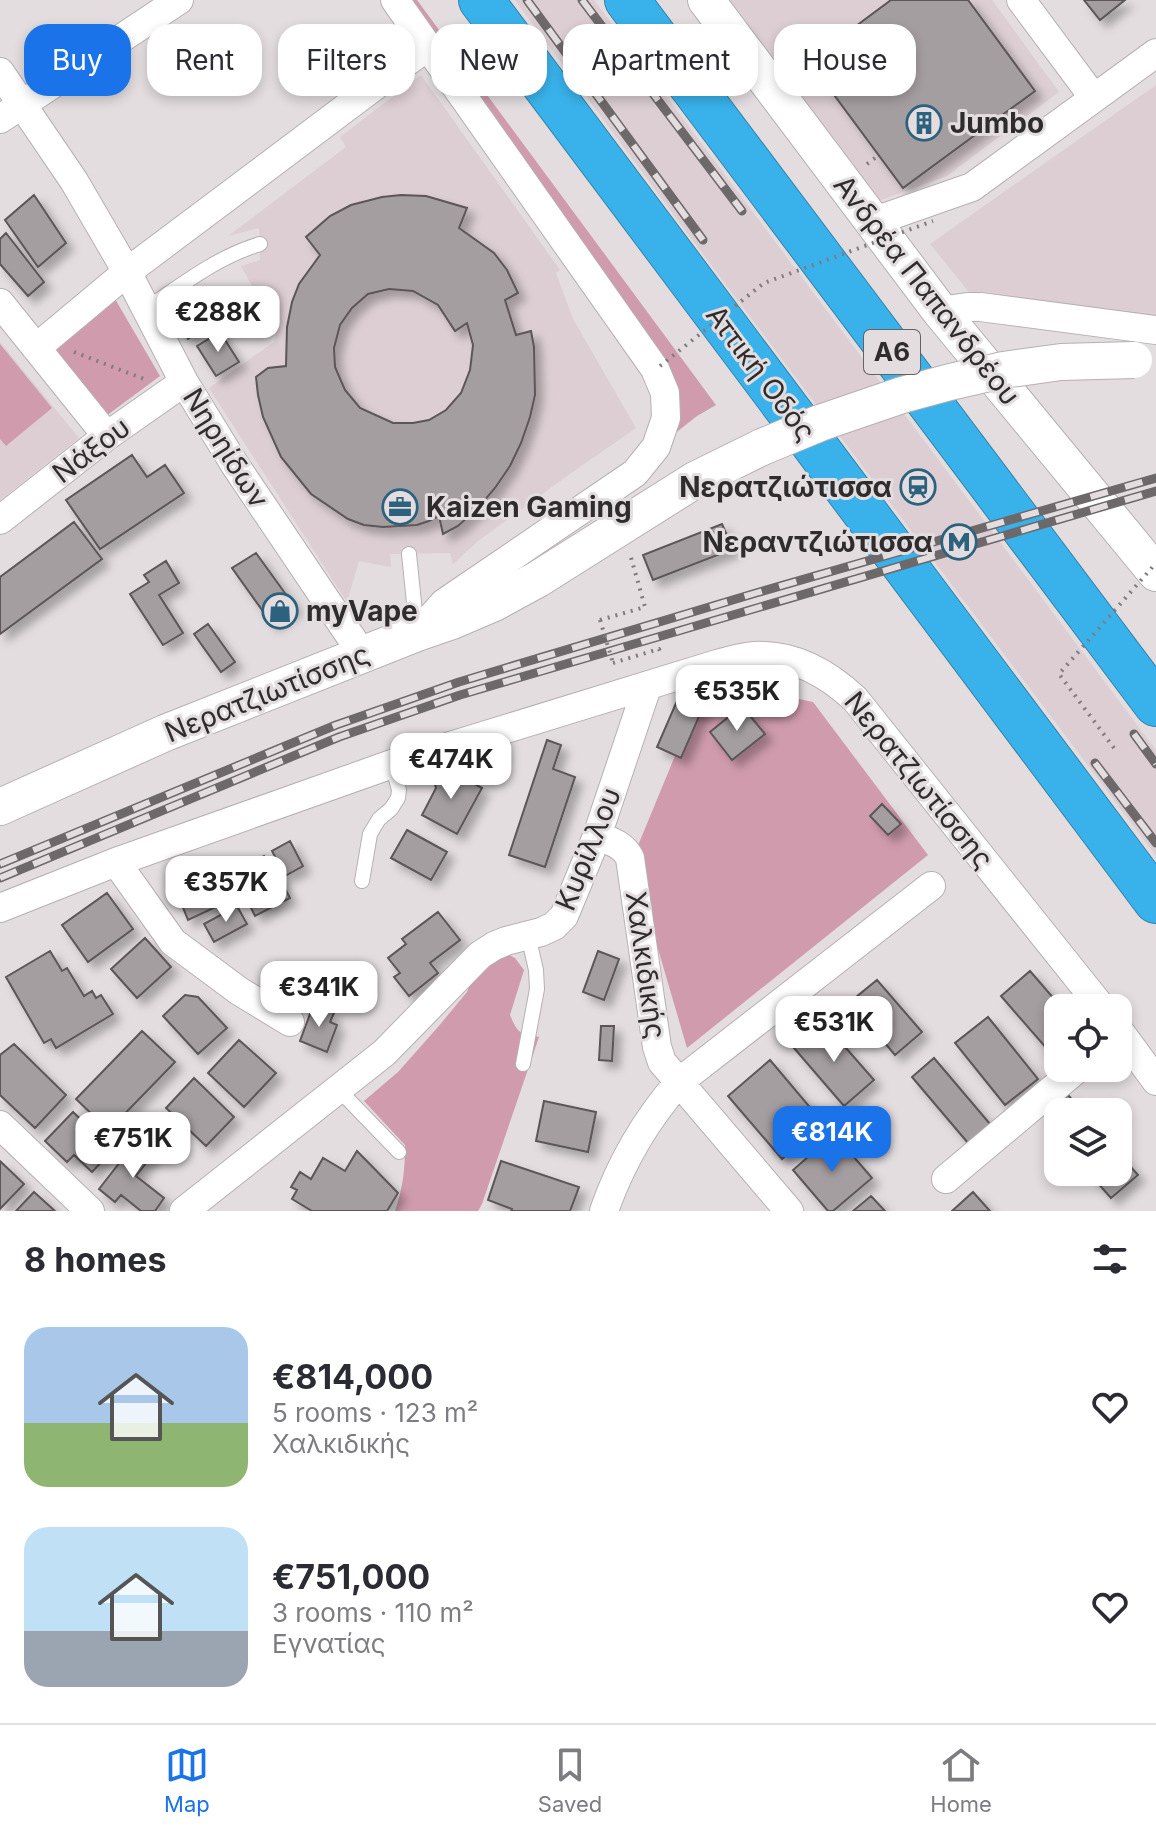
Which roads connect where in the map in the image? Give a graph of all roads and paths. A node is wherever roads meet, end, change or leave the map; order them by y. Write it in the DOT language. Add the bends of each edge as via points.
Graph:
graph roads {
  1 [pos="179,0"];
  2 [pos="395,0"];
  3 [pos="468,0"];
  4 [pos="481,0"];
  5 [pos="627,0"];
  6 [pos="706,0"];
  7 [pos="1021,0"];
  8 [pos="491,24"];
  9 [pos="499,24"];
  10 [pos="428,46"];
  11 [pos="1156,53"];
  12 [pos="0,72"];
  13 [pos="547,87"];
  14 [pos="1094,98"];
  15 [pos="11,112"];
  16 [pos="933,221"];
  17 [pos="872,222"];
  18 [pos="260,244"];
  19 [pos="127,272"];
  20 [pos="0,303"];
  21 [pos="146,309"];
  22 [pos="940,311"];
  23 [pos="1156,330"];
  24 [pos="41,344"];
  25 [pos="1145,360"];
  26 [pos="660,366"];
  27 [pos="178,386"];
  28 [pos="107,436"];
  29 [pos="0,520"];
  30 [pos="622,524"];
  31 [pos="409,554"];
  32 [pos="1155,569"];
  33 [pos="417,633"];
  34 [pos="659,649"];
  35 [pos="363,655"];
  36 [pos="647,687"];
  37 [pos="1156,704"];
  38 [pos="1114,748"];
  39 [pos="392,764"];
  40 [pos="0,807"];
  41 [pos="597,836"];
  42 [pos="116,862"];
  43 [pos="362,881"];
  44 [pos="931,886"];
  45 [pos="1156,901"];
  46 [pos="0,908"];
  47 [pos="528,935"];
  48 [pos="1091,994"];
  49 [pos="290,1022"];
  50 [pos="1132,1049"];
  51 [pos="523,1064"];
  52 [pos="1156,1081"];
  53 [pos="679,1082"];
  54 [pos="1061,1082"];
  55 [pos="339,1090"];
  56 [pos="0,1125"];
  57 [pos="399,1152"];
  58 [pos="946,1179"];
  59 [pos="90,1211"];
  60 [pos="184,1211"];
  61 [pos="604,1211"];
  62 [pos="789,1211"];
  1 -- 15 [label="street"];
  2 -- 10 [label="street"];
  3 -- 8 [label="highway"];
  4 -- 9 [label="highway, Αττική Οδός"];
  5 -- 37 [label="highway, Α6"];
  6 -- 17 [label="street, Ανδρέα Παπανδρέου"];
  7 -- 14 [label="street"];
  10 -- 19 [label="street"];
  10 -- 33 [label="street" via="655,369 665,393 666,418 656,447 635,473 444,603"];
  11 -- 14 [label="street"];
  12 -- 15 [label="street, Νηρηίδων"];
  13 -- 45 [label="highway, Αττική Οδός"];
  14 -- 17 [label="street" via="972,187"];
  15 -- 19 [label="street, Νηρηίδων" via="74,181"];
  16 -- 26 [label="path, bridge" via="764,283"];
  17 -- 22 [label="street, Ανδρέα Παπανδρέου"];
  18 -- 21 [label="lane" via="210,265"];
  19 -- 21 [label="street, Νηρηίδων"];
  19 -- 24 [label="street"];
  20 -- 24 [label="street"];
  21 -- 27 [label="street, Νηρηίδων"];
  22 -- 23 [label="street" via="980,307"];
  22 -- 32 [label="street, Ανδρέα Παπανδρέου"];
  24 -- 27 [label="path"];
  24 -- 28 [label="street"];
  25 -- 30 [label="street, Νερατζιωτίσσης, bridge" via="1003,370 902,395 762,447"];
  27 -- 28 [label="street, Νάξου"];
  27 -- 35 [label="street, Νηρηίδων"];
  28 -- 29 [label="street, Νάξου"];
  30 -- 33 [label="street, Νερατζιωτίσσης" via="494,603"];
  30 -- 34 [label="path, bridge" via="645,607 600,620 613,663"];
  31 -- 33 [label="lane"];
  32 -- 38 [label="path, bridge" via="1059,674"];
  33 -- 35 [label="street, Νερατζιωτίσσης"];
  35 -- 40 [label="street, Νερατζιωτίσσης" via="165,733"];
  36 -- 39 [label="street, Νερατζιωτίσσης"];
  36 -- 41 [label="street, Κυρίλλου"];
  36 -- 48 [label="street, Νερατζιωτίσσης" via="752,656 785,657 837,682"];
  39 -- 42 [label="street, Νερατζιωτίσσης"];
  39 -- 43 [label="lane" via="398,798 370,834"];
  41 -- 47 [label="street, Κυρίλλου" via="564,916 554,926"];
  41 -- 53 [label="street, Χαλκιδικής" via="626,850 630,858 657,1047"];
  42 -- 46 [label="street, Νερατζιωτίσσης"];
  42 -- 49 [label="street" via="173,942"];
  44 -- 53 [label="street"];
  47 -- 51 [label="lane" via="537,989"];
  47 -- 55 [label="street, Κυρίλλου" via="480,955"];
  50 -- 52 [label="street"];
  53 -- 61 [label="street" via="634,1142"];
  53 -- 62 [label="street, Χαλκιδικής"];
  54 -- 58 [label="street"];
  55 -- 57 [label="lane"];
  55 -- 60 [label="street, Κυρίλλου"];
  56 -- 59 [label="street"];
}
